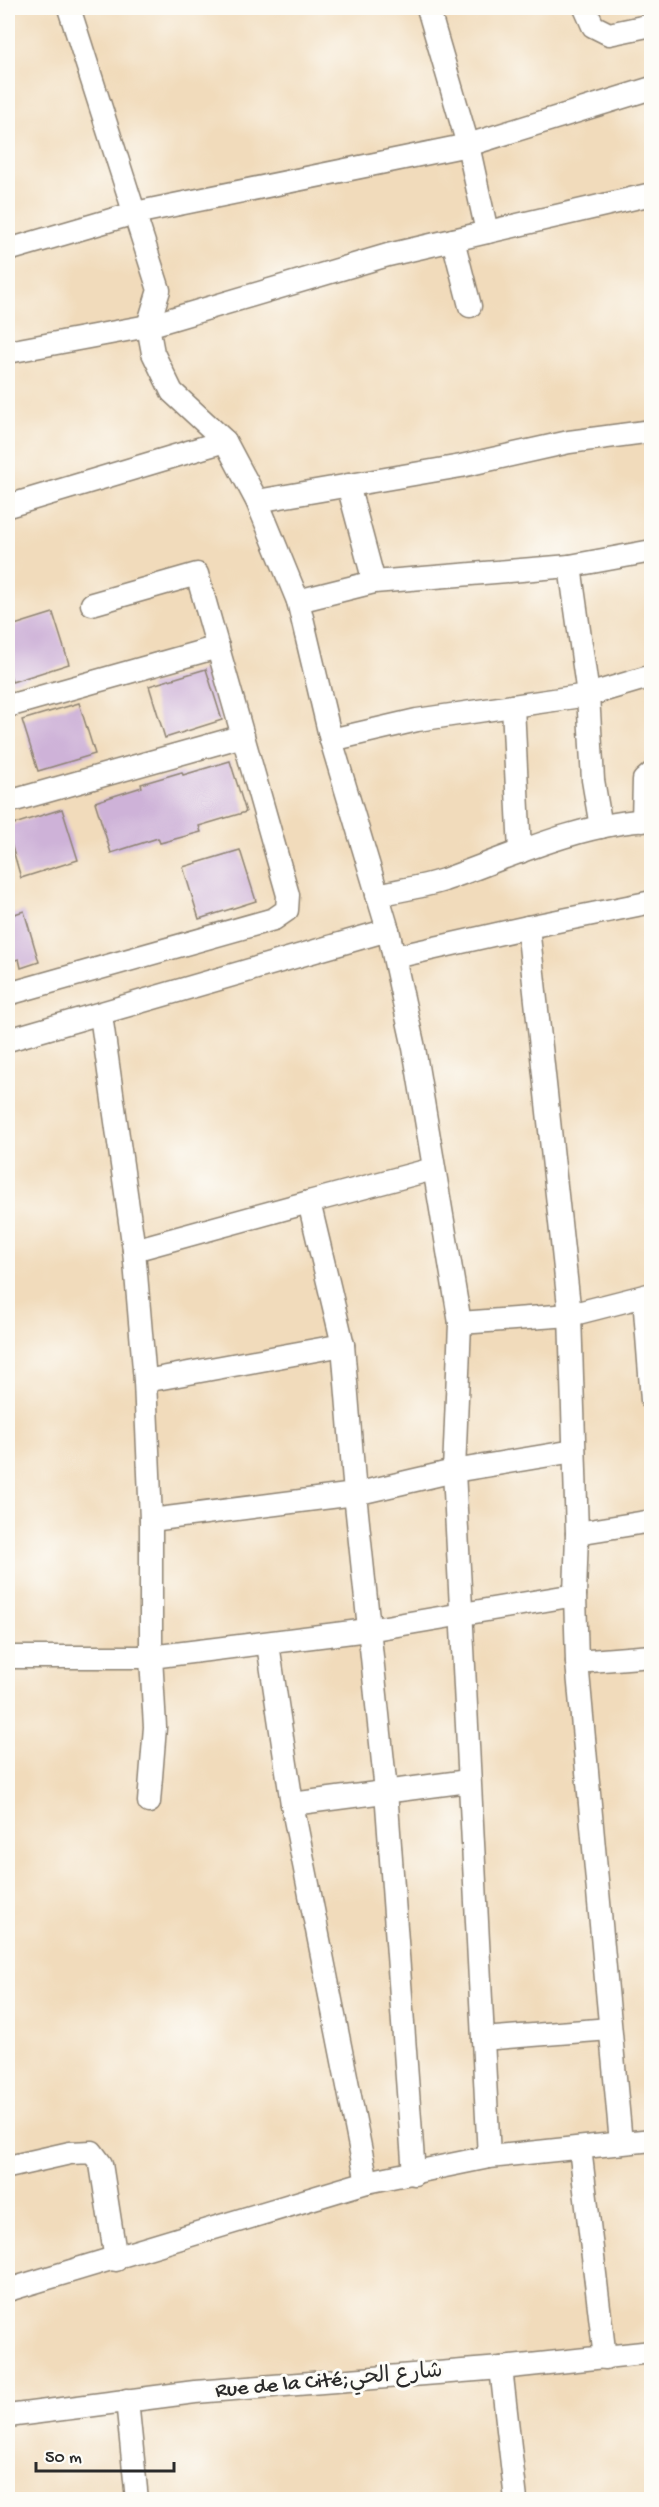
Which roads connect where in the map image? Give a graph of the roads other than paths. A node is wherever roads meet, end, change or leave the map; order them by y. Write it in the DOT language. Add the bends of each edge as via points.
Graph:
graph roads {
  1 [pos="428,8"];
  2 [pos="585,8"];
  3 [pos="75,9"];
  4 [pos="651,25"];
  5 [pos="651,88"];
  6 [pos="468,145"];
  7 [pos="651,194"];
  8 [pos="135,213"];
  9 [pos="487,232"];
  10 [pos="453,240"];
  11 [pos="8,250"];
  12 [pos="470,306"];
  13 [pos="148,326"];
  14 [pos="8,352"];
  15 [pos="651,431"];
  16 [pos="225,441"];
  17 [pos="348,485"];
  18 [pos="257,501"];
  19 [pos="8,506"];
  20 [pos="651,551"];
  21 [pos="570,566"];
  22 [pos="374,582"];
  23 [pos="298,601"];
  24 [pos="92,604"];
  25 [pos="218,647"];
  26 [pos="651,676"];
  27 [pos="588,695"];
  28 [pos="8,706"];
  29 [pos="513,706"];
  30 [pos="243,736"];
  31 [pos="331,740"];
  32 [pos="651,773"];
  33 [pos="8,802"];
  34 [pos="647,820"];
  35 [pos="601,827"];
  36 [pos="520,852"];
  37 [pos="377,895"];
  38 [pos="651,902"];
  39 [pos="528,927"];
  40 [pos="388,930"];
  41 [pos="395,957"];
  42 [pos="8,994"];
  43 [pos="101,1015"];
  44 [pos="8,1040"];
  45 [pos="433,1169"];
  46 [pos="309,1202"];
  47 [pos="134,1250"];
  48 [pos="648,1295"];
  49 [pos="570,1315"];
  50 [pos="460,1323"];
  51 [pos="342,1345"];
  52 [pos="145,1381"];
  53 [pos="651,1400"];
  54 [pos="574,1452"];
  55 [pos="454,1471"];
  56 [pos="354,1494"];
  57 [pos="151,1520"];
  58 [pos="651,1521"];
  59 [pos="577,1533"];
  60 [pos="575,1595"];
  61 [pos="460,1615"];
  62 [pos="368,1630"];
  63 [pos="268,1644"];
  64 [pos="651,1656"];
  65 [pos="8,1657"];
  66 [pos="151,1658"];
  67 [pos="577,1662"];
  68 [pos="468,1781"];
  69 [pos="386,1791"];
  70 [pos="149,1802"];
  71 [pos="292,1804"];
  72 [pos="610,2029"];
  73 [pos="483,2039"];
  74 [pos="651,2140"];
  75 [pos="621,2142"];
  76 [pos="580,2148"];
  77 [pos="489,2157"];
  78 [pos="8,2167"];
  79 [pos="414,2174"];
  80 [pos="368,2182"];
  81 [pos="116,2260"];
  82 [pos="8,2290"];
  83 [pos="651,2352"];
  84 [pos="605,2358"];
  85 [pos="501,2368"];
  86 [pos="127,2400"];
  87 [pos="8,2416"];
  88 [pos="137,2499"];
  89 [pos="516,2499"];
  1 -- 6 [label="street"];
  2 -- 4 [label="street" via="593,26 609,34"];
  3 -- 8 [label="street"];
  5 -- 6 [label="street"];
  6 -- 8 [label="street"];
  6 -- 9 [label="street"];
  7 -- 9 [label="street"];
  8 -- 11 [label="street"];
  8 -- 13 [label="street" via="159,290"];
  9 -- 10 [label="street"];
  10 -- 12 [label="street"];
  10 -- 13 [label="street" via="388,255"];
  13 -- 14 [label="street"];
  13 -- 16 [label="street" via="153,353 172,392"];
  15 -- 17 [label="street" via="569,442"];
  16 -- 18 [label="street"];
  16 -- 19 [label="street"];
  17 -- 18 [label="street"];
  17 -- 22 [label="street"];
  18 -- 23 [label="street"];
  20 -- 21 [label="street"];
  21 -- 22 [label="street"];
  21 -- 27 [label="street"];
  22 -- 23 [label="street"];
  23 -- 31 [label="street"];
  24 -- 25 [label="street" via="198,574"];
  25 -- 28 [label="street"];
  25 -- 30 [label="street"];
  26 -- 27 [label="street"];
  27 -- 29 [label="street"];
  27 -- 35 [label="street" via="593,780"];
  29 -- 31 [label="street" via="417,720"];
  29 -- 36 [label="street"];
  30 -- 33 [label="street"];
  30 -- 42 [label="street" via="288,895 287,910 274,919"];
  31 -- 37 [label="street"];
  32 -- 34 [label="street" via="644,780"];
  34 -- 35 [label="street"];
  35 -- 36 [label="street"];
  36 -- 37 [label="street" via="441,881"];
  37 -- 40 [label="street"];
  38 -- 39 [label="street"];
  39 -- 41 [label="street"];
  39 -- 49 [label="street"];
  40 -- 41 [label="street"];
  40 -- 43 [label="street"];
  41 -- 45 [label="street"];
  43 -- 44 [label="street"];
  43 -- 47 [label="street"];
  45 -- 46 [label="street"];
  45 -- 50 [label="street"];
  46 -- 47 [label="street"];
  46 -- 51 [label="street"];
  47 -- 52 [label="street"];
  48 -- 49 [label="street"];
  48 -- 53 [label="street"];
  49 -- 50 [label="street"];
  49 -- 54 [label="street"];
  50 -- 55 [label="street"];
  51 -- 52 [label="street"];
  51 -- 56 [label="street"];
  52 -- 57 [label="street"];
  54 -- 55 [label="street"];
  54 -- 59 [label="street"];
  55 -- 56 [label="street"];
  55 -- 61 [label="street"];
  56 -- 57 [label="street"];
  56 -- 62 [label="street"];
  57 -- 66 [label="street"];
  58 -- 59 [label="street"];
  59 -- 60 [label="street"];
  60 -- 61 [label="street"];
  60 -- 67 [label="street"];
  61 -- 62 [label="street"];
  61 -- 68 [label="street"];
  62 -- 63 [label="street"];
  62 -- 69 [label="street"];
  63 -- 66 [label="street"];
  63 -- 71 [label="street"];
  64 -- 67 [label="street"];
  65 -- 66 [label="street"];
  66 -- 70 [label="street" via="155,1727"];
  67 -- 72 [label="street"];
  68 -- 69 [label="street"];
  68 -- 73 [label="street"];
  69 -- 71 [label="street"];
  69 -- 79 [label="street"];
  71 -- 80 [label="street"];
  72 -- 73 [label="street"];
  72 -- 75 [label="street"];
  73 -- 77 [label="street"];
  74 -- 75 [label="street"];
  75 -- 76 [label="street"];
  76 -- 77 [label="street"];
  76 -- 84 [label="street"];
  77 -- 79 [label="street"];
  78 -- 81 [label="street" via="92,2152 101,2164"];
  79 -- 80 [label="street"];
  80 -- 81 [label="street"];
  81 -- 82 [label="street"];
  83 -- 84 [label="street, Rue de la Cité;شارع الحي"];
  84 -- 85 [label="street, Rue de la Cité;شارع الحي"];
  85 -- 86 [label="street, Rue de la Cité;شارع الحي"];
  85 -- 89 [label="street"];
  86 -- 87 [label="street, Rue de la Cité;شارع الحي"];
  86 -- 88 [label="street"];
}
